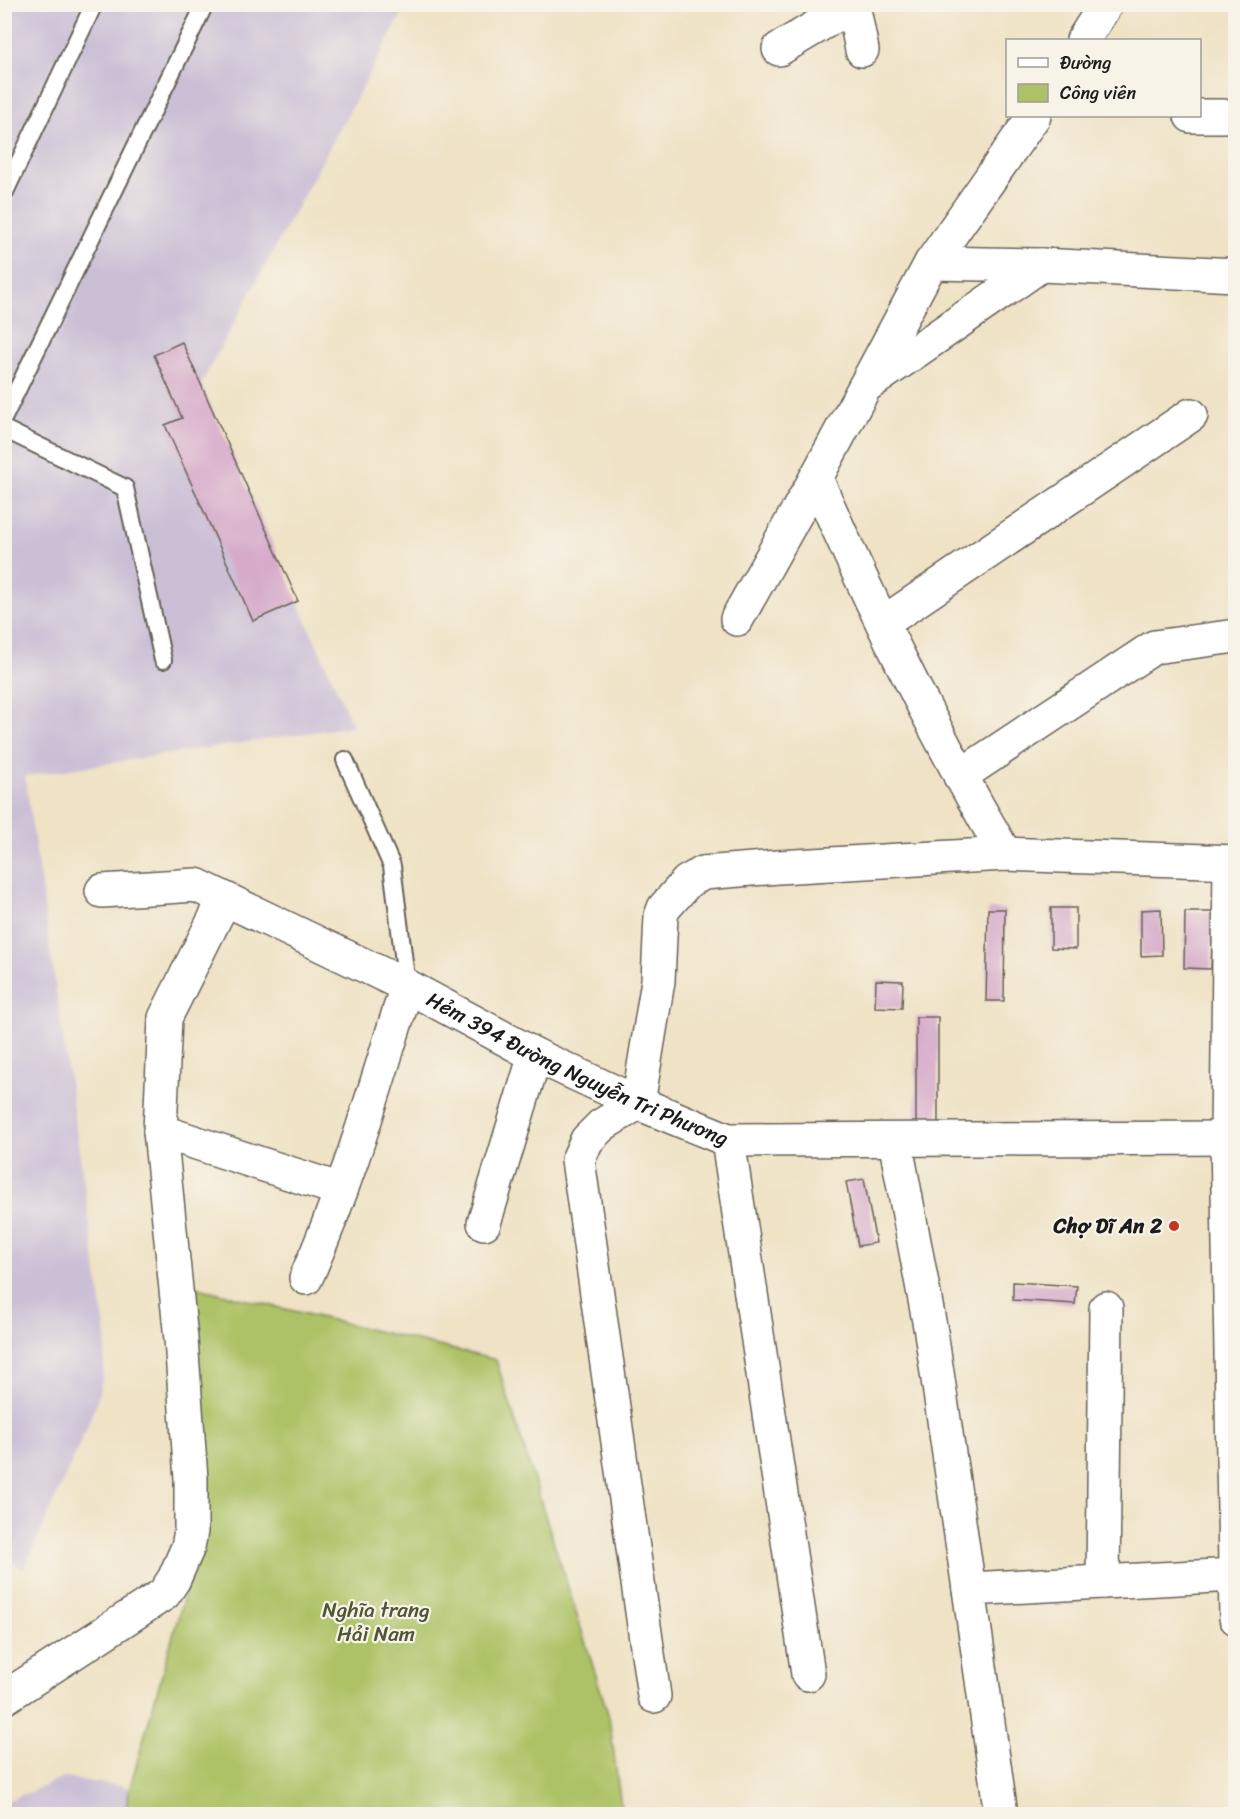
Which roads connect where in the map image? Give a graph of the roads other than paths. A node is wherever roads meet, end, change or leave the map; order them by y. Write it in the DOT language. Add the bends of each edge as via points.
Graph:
graph roads {
  1 [pos="94,4"];
  2 [pos="205,4"];
  3 [pos="1106,4"];
  4 [pos="853,5"];
  5 [pos="1084,39"];
  6 [pos="779,49"];
  7 [pos="862,50"];
  8 [pos="1201,116"];
  9 [pos="1223,116"];
  10 [pos="1033,117"];
  11 [pos="4,194"];
  12 [pos="931,263"];
  13 [pos="1041,265"];
  14 [pos="1235,275"];
  15 [pos="865,386"];
  16 [pos="1191,415"];
  17 [pos="4,417"];
  18 [pos="4,429"];
  19 [pos="816,478"];
  20 [pos="737,619"];
  21 [pos="883,623"];
  22 [pos="1236,636"];
  23 [pos="163,660"];
  24 [pos="345,760"];
  25 [pos="960,776"];
  26 [pos="1005,854"];
  27 [pos="1233,862"];
  28 [pos="102,891"];
  29 [pos="210,892"];
  30 [pos="407,986"];
  31 [pos="535,1055"];
  32 [pos="638,1103"];
  33 [pos="160,1131"];
  34 [pos="1231,1138"];
  35 [pos="728,1140"];
  36 [pos="896,1140"];
  37 [pos="341,1190"];
  38 [pos="484,1223"];
  39 [pos="306,1278"];
  40 [pos="1106,1308"];
  41 [pos="1235,1575"];
  42 [pos="1103,1582"];
  43 [pos="969,1590"];
  44 [pos="1236,1618"];
  45 [pos="808,1674"];
  46 [pos="654,1696"];
  47 [pos="4,1698"];
  48 [pos="1001,1815"];
  1 -- 11 [label="lane"];
  2 -- 17 [label="lane"];
  3 -- 5 [label="street"];
  4 -- 6 [label="street"];
  4 -- 7 [label="street"];
  8 -- 9 [label="street"];
  10 -- 12 [label="street"];
  12 -- 13 [label="street"];
  12 -- 15 [label="street"];
  13 -- 14 [label="street"];
  13 -- 15 [label="street"];
  15 -- 19 [label="street"];
  16 -- 21 [label="street"];
  18 -- 23 [label="lane" via="125,488"];
  19 -- 20 [label="street"];
  19 -- 21 [label="street"];
  21 -- 25 [label="street"];
  22 -- 25 [label="street" via="1154,647"];
  24 -- 30 [label="lane" via="392,866"];
  25 -- 26 [label="street"];
  26 -- 27 [label="street"];
  26 -- 32 [label="street" via="703,873 687,882 661,916 658,981"];
  27 -- 34 [label="street"];
  28 -- 29 [label="street"];
  29 -- 30 [label="street, Hẻm 394 Đường Nguyễn Tri Phương"];
  29 -- 33 [label="street" via="165,1018"];
  30 -- 31 [label="street, Hẻm 394 Đường Nguyễn Tri Phương"];
  30 -- 37 [label="street"];
  31 -- 32 [label="street, Hẻm 394 Đường Nguyễn Tri Phương"];
  31 -- 38 [label="street"];
  32 -- 35 [label="street, Hẻm 394 Đường Nguyễn Tri Phương"];
  32 -- 46 [label="street" via="602,1125 587,1140 578,1160"];
  33 -- 37 [label="street"];
  33 -- 47 [label="street" via="191,1479 188,1547 164,1594"];
  34 -- 36 [label="street, Hẻm 394 Đường Nguyễn Tri Phương"];
  34 -- 41 [label="street"];
  35 -- 36 [label="street, Hẻm 394 Đường Nguyễn Tri Phương"];
  35 -- 45 [label="street"];
  36 -- 43 [label="street" via="931,1332"];
  37 -- 39 [label="street"];
  40 -- 42 [label="street"];
  41 -- 42 [label="street"];
  41 -- 44 [label="street"];
  42 -- 43 [label="street"];
  43 -- 48 [label="street"];
}
